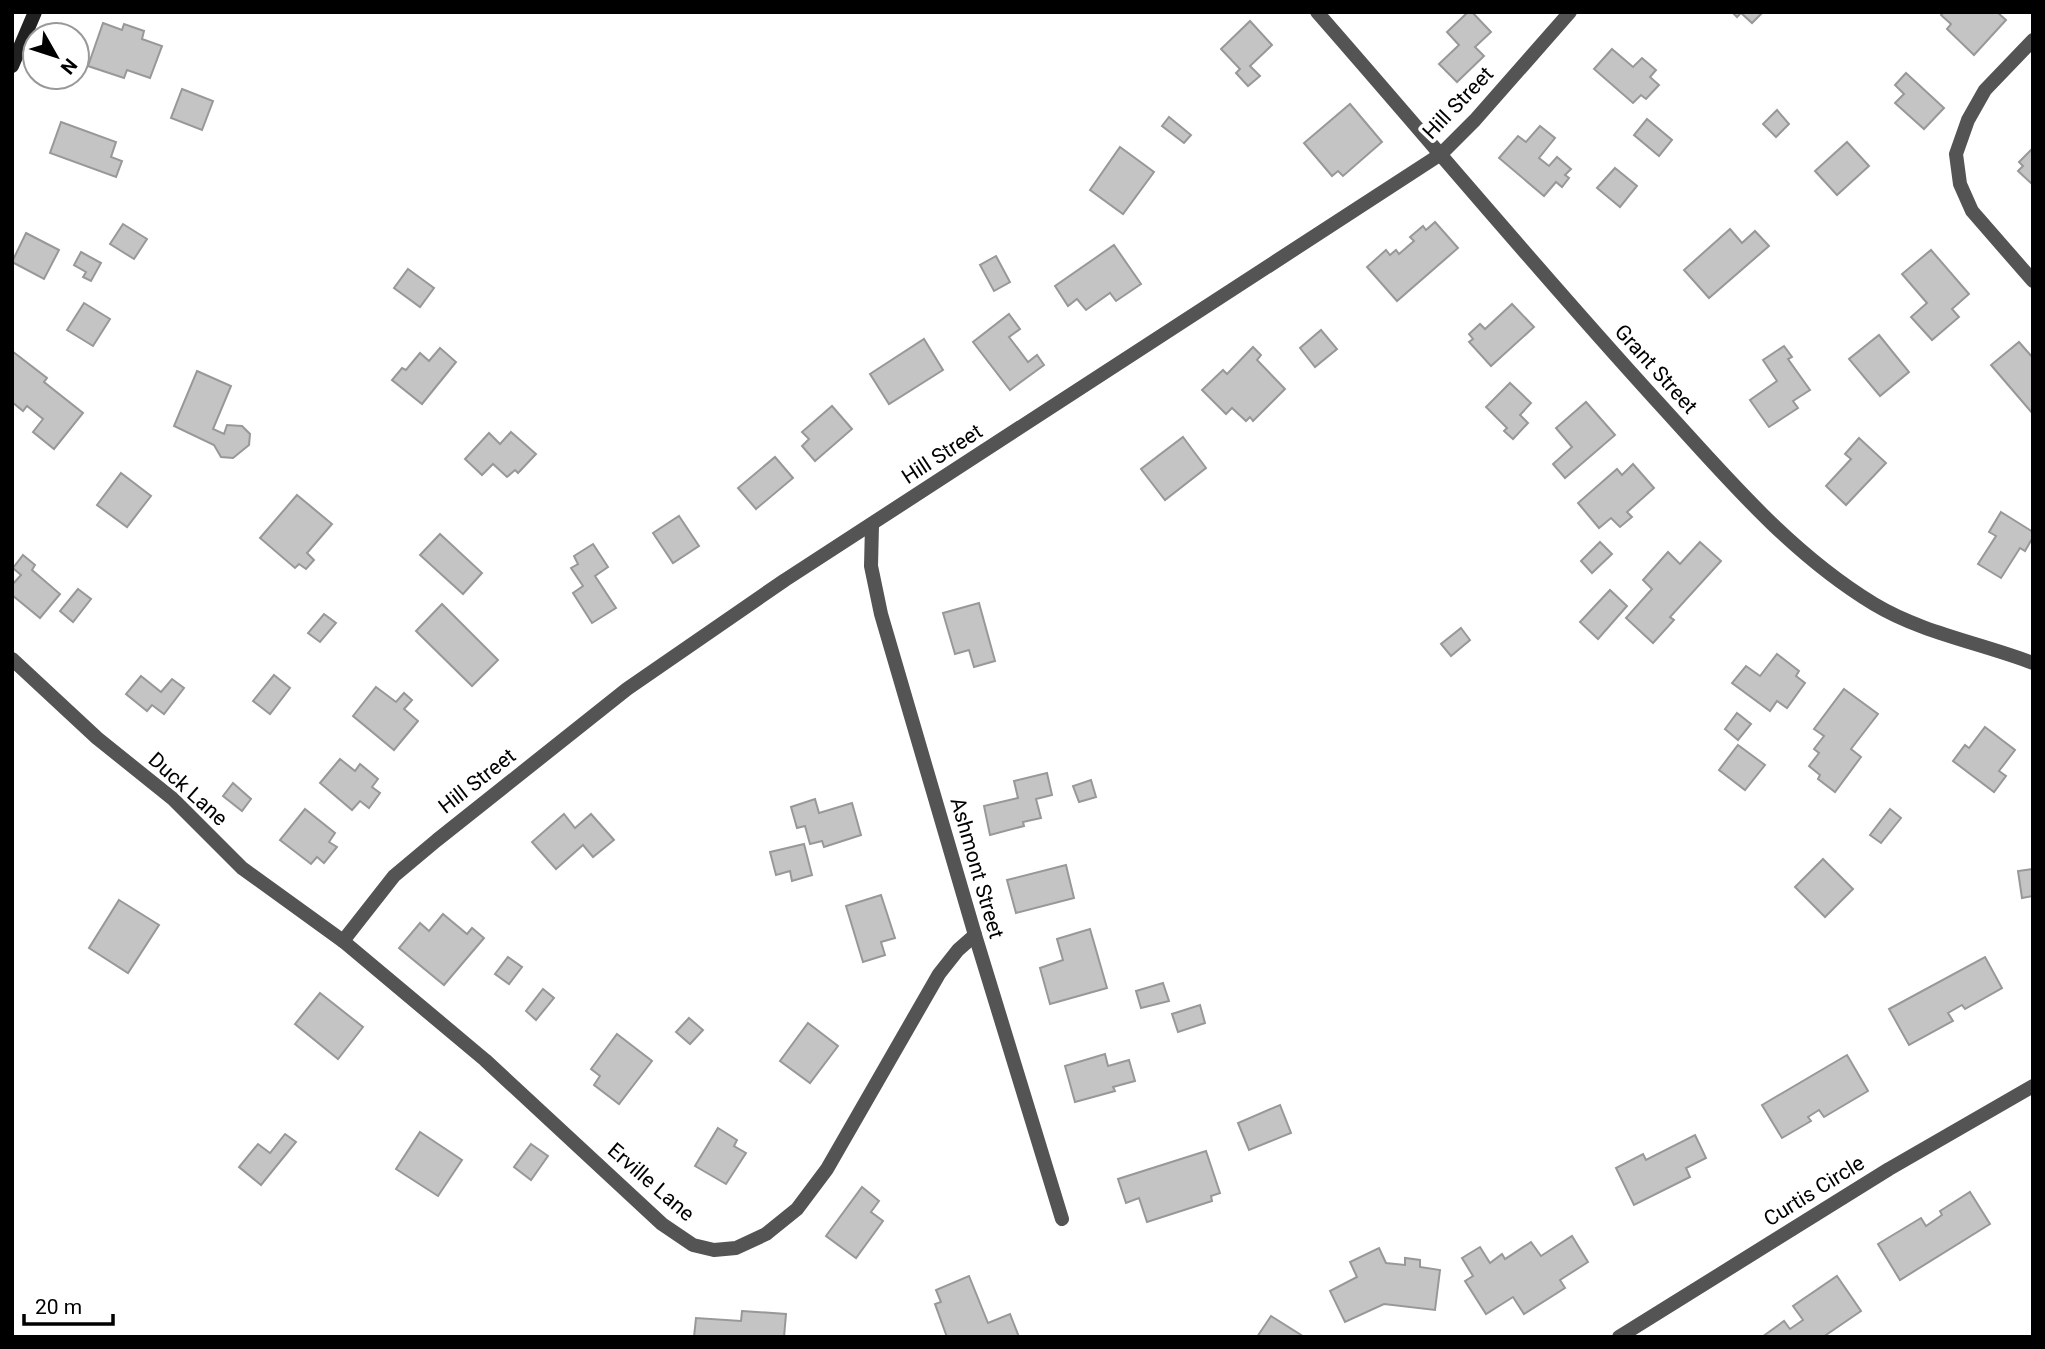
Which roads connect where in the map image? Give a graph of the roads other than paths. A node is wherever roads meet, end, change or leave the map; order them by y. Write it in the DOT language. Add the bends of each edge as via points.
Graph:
graph roads {
  1 [pos="35,12"];
  2 [pos="1317,12"];
  3 [pos="1570,12"];
  4 [pos="2033,40"];
  5 [pos="12,66"];
  6 [pos="1441,154"];
  7 [pos="2033,281"];
  8 [pos="872,525"];
  9 [pos="12,659"];
  10 [pos="2033,663"];
  11 [pos="975,935"];
  12 [pos="343,941"];
  13 [pos="2033,1086"];
  14 [pos="1062,1219"];
  15 [pos="1619,1337"];
  1 -- 5 [label="main road"];
  2 -- 6 [label="street, Grant Street"];
  3 -- 6 [label="street, Hill Street"];
  4 -- 7 [label="street" via="1985,90 1956,154 1960,184 1972,211"];
  6 -- 8 [label="street, Hill Street"];
  6 -- 10 [label="street, Grant Street" via="1703,452 1803,551 1876,605"];
  8 -- 11 [label="street, Ashmont Street" via="871,566 881,614"];
  8 -- 12 [label="street, Hill Street" via="617,697 394,876"];
  9 -- 12 [label="street, Duck Lane" via="97,738 173,799 242,868"];
  11 -- 12 [label="street, Erville Lane" via="939,974 827,1169 797,1209 766,1234 736,1248 713,1250 693,1245 663,1224 485,1060"];
  11 -- 14 [label="street, Ashmont Street"];
  13 -- 15 [label="street, Curtis Circle"];
}
